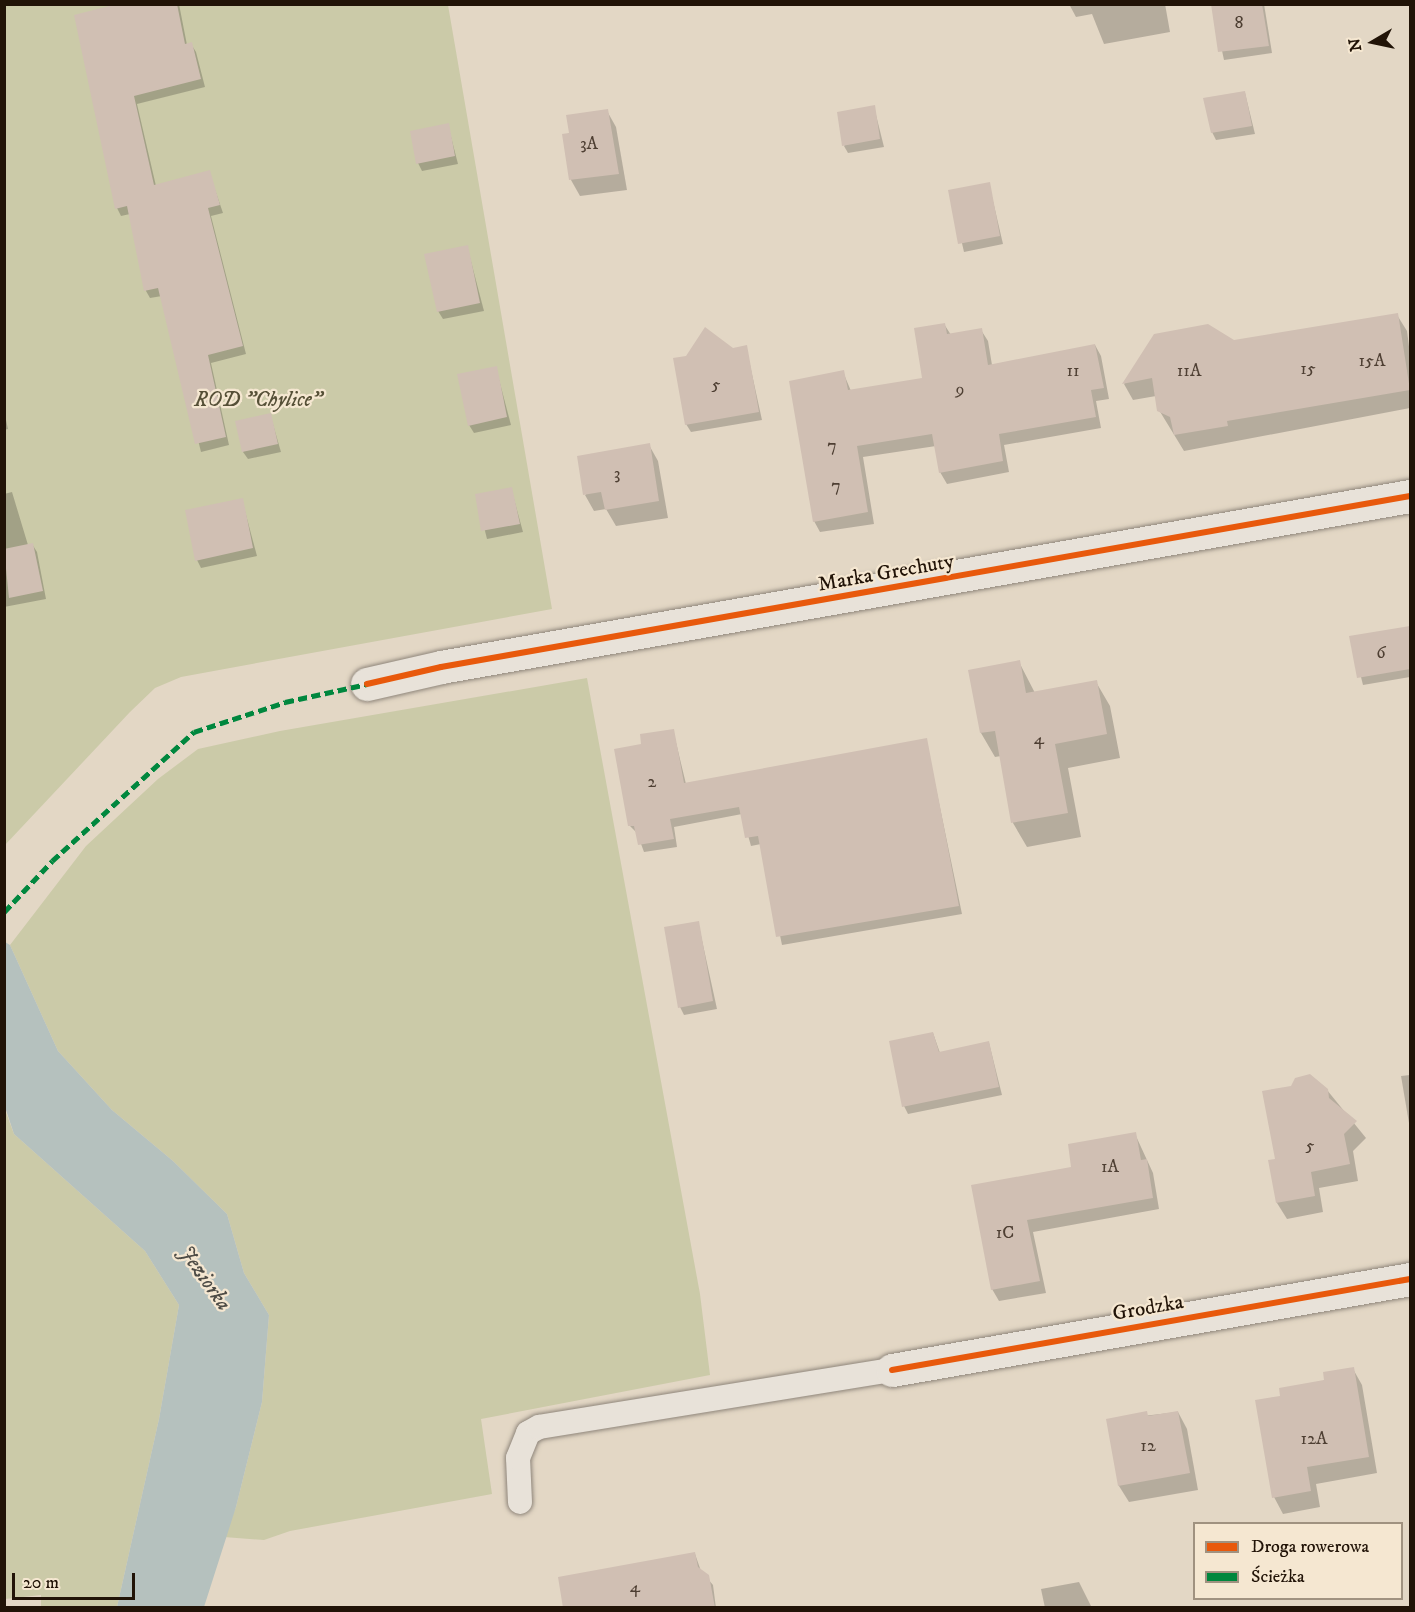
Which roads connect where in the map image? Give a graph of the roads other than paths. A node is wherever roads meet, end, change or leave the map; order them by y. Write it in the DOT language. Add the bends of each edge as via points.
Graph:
graph roads {
  1 [pos="1410,496"];
  2 [pos="367,684"];
  3 [pos="1410,1279"];
  4 [pos="892,1370"];
  5 [pos="520,1502"];
  1 -- 2 [label="street, Marka Grechuty" via="441,667"];
  3 -- 4 [label="street, Grodzka"];
  4 -- 5 [label="lane" via="539,1427 528,1433 518,1458"];
}
